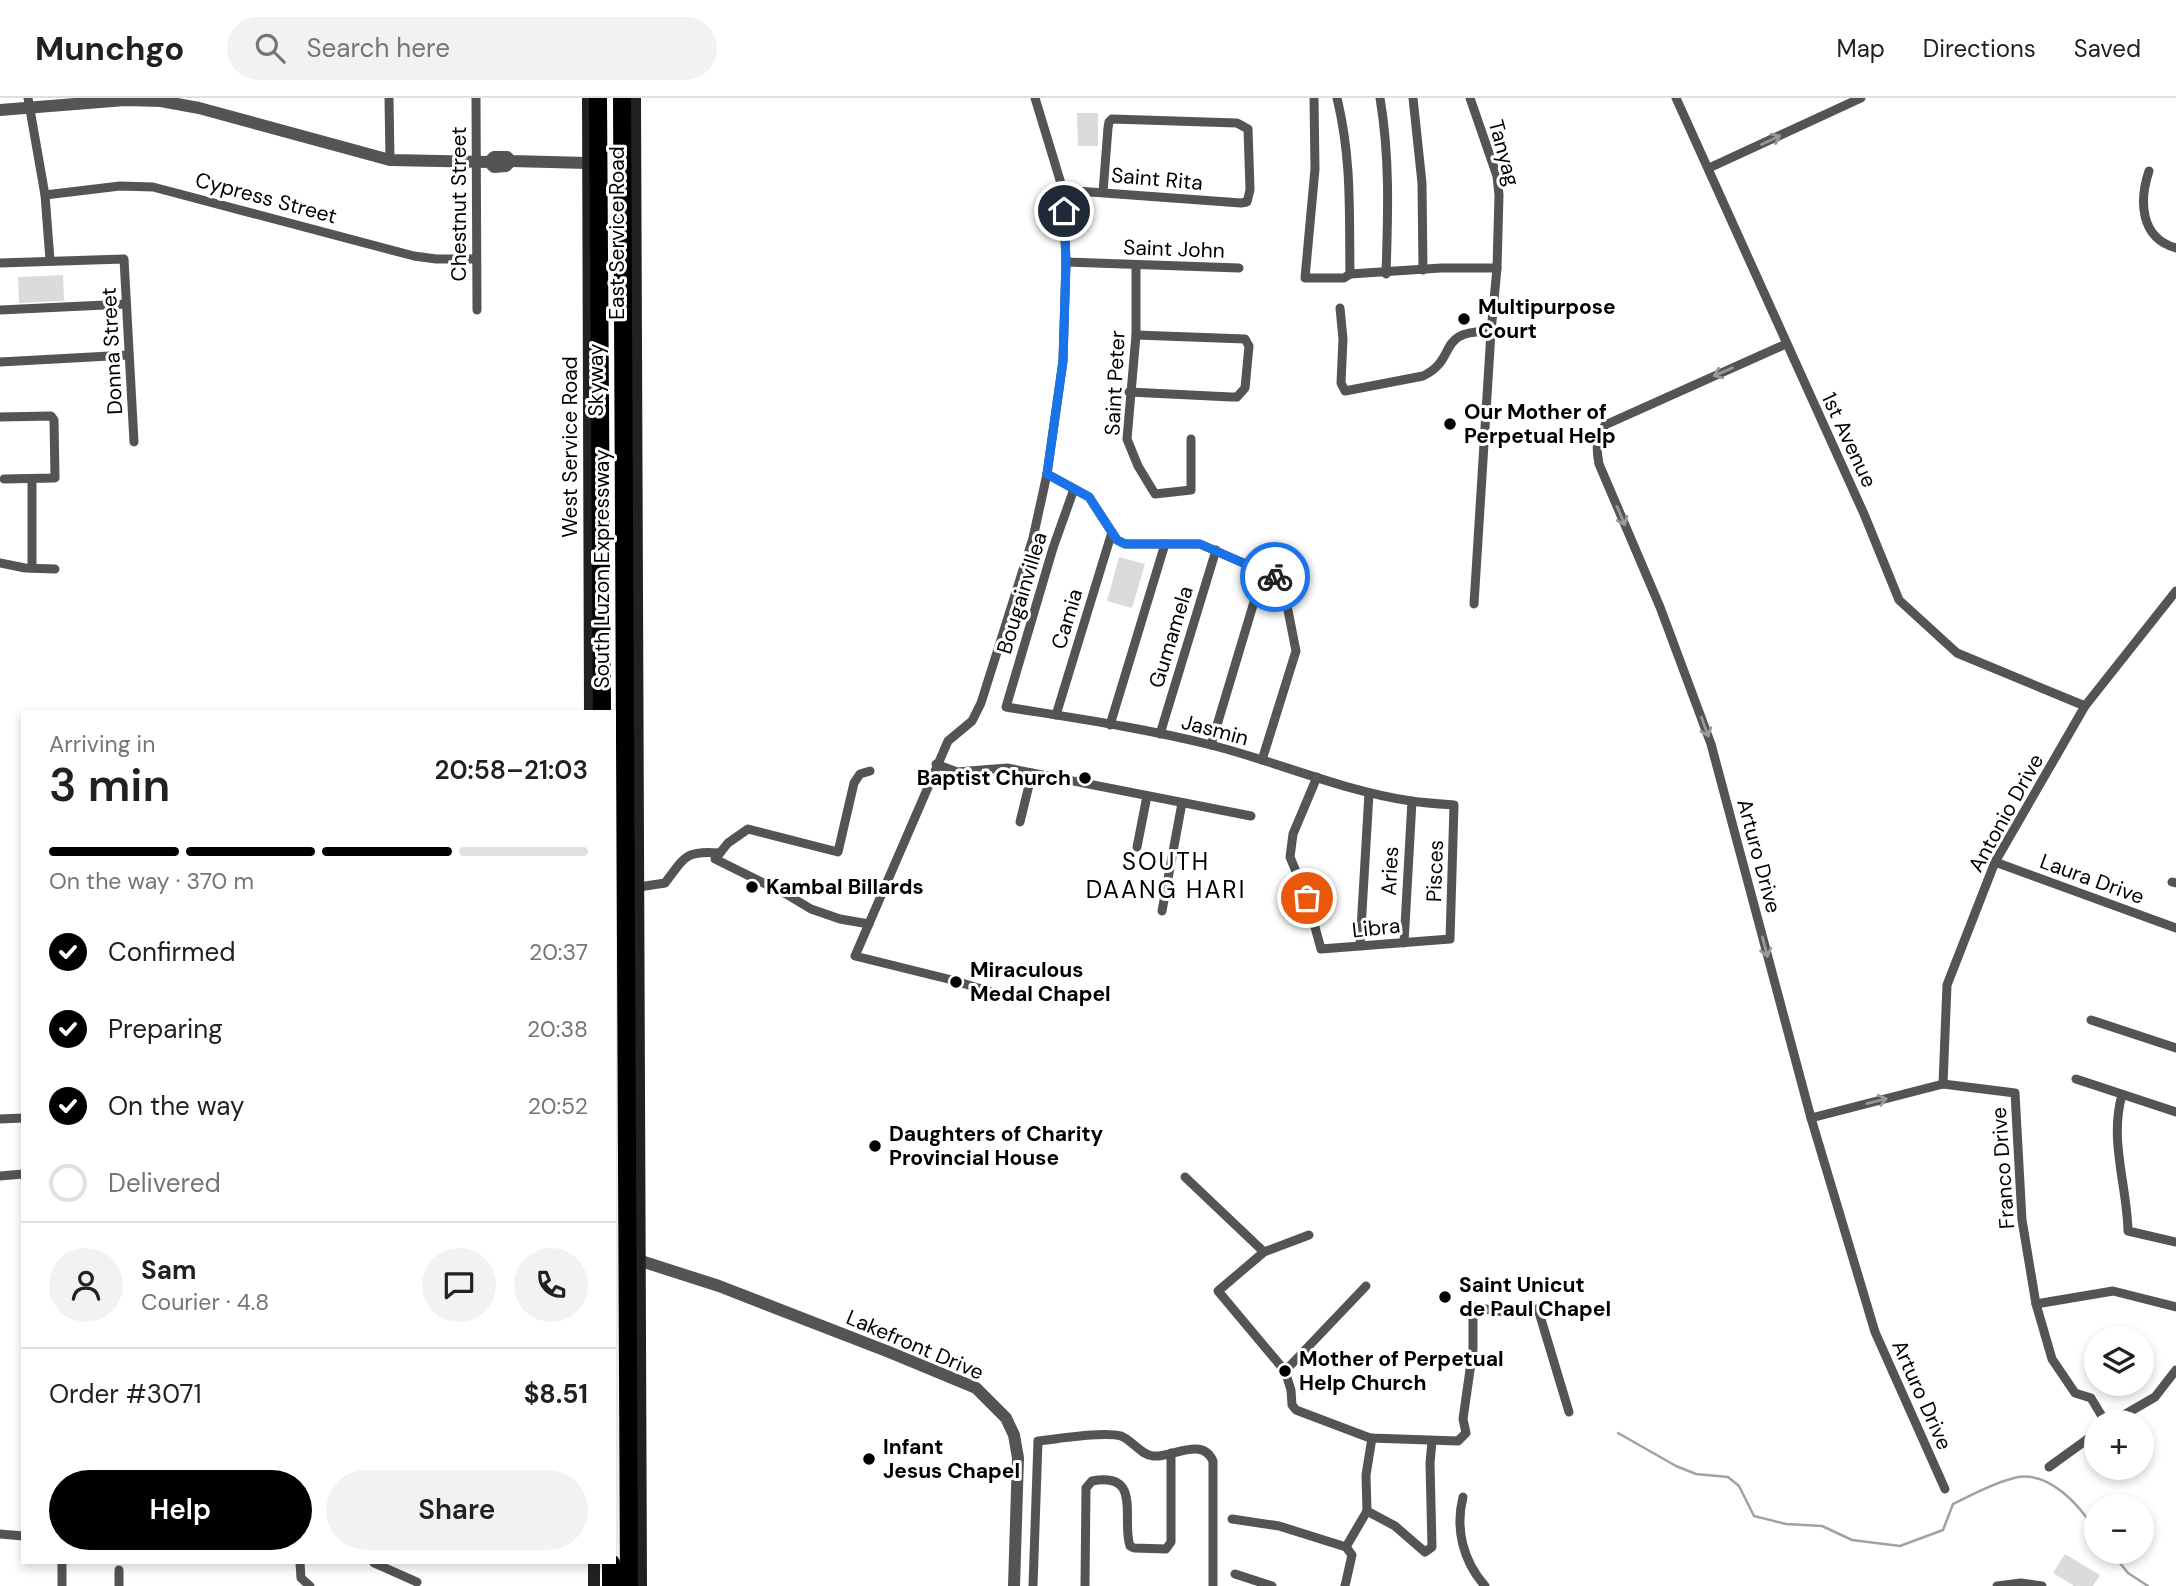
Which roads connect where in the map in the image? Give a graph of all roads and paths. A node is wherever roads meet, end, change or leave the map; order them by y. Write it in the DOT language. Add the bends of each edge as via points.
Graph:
graph roads {
  1 [pos="389,98"];
  2 [pos="476,98"];
  3 [pos="588,98"];
  4 [pos="598,98"];
  5 [pos="606,98"];
  6 [pos="620,98"];
  7 [pos="635,98"];
  8 [pos="1035,98"];
  9 [pos="1314,98"];
  10 [pos="1337,98"];
  11 [pos="1380,98"];
  12 [pos="1413,98"];
  13 [pos="1471,98"];
  14 [pos="1676,98"];
  15 [pos="1861,98"];
  16 [pos="29,103"];
  17 [pos="0,110"];
  18 [pos="390,160"];
  19 [pos="475,162"];
  20 [pos="588,163"];
  21 [pos="1709,168"];
  22 [pos="2149,171"];
  23 [pos="1063,190"];
  24 [pos="1103,192"];
  25 [pos="45,195"];
  26 [pos="2176,248"];
  27 [pos="476,259"];
  28 [pos="50,260"];
  29 [pos="1066,262"];
  30 [pos="0,263"];
  31 [pos="1498,264"];
  32 [pos="1136,265"];
  33 [pos="1239,268"];
  34 [pos="1423,270"];
  35 [pos="1350,274"];
  36 [pos="1386,274"];
  37 [pos="126,304"];
  38 [pos="1340,308"];
  39 [pos="0,310"];
  40 [pos="477,310"];
  41 [pos="1491,332"];
  42 [pos="1136,335"];
  43 [pos="1786,344"];
  44 [pos="128,355"];
  45 [pos="0,362"];
  46 [pos="1129,392"];
  47 [pos="0,417"];
  48 [pos="1191,439"];
  49 [pos="134,442"];
  50 [pos="1047,474"];
  51 [pos="4,479"];
  52 [pos="33,480"];
  53 [pos="1074,489"];
  54 [pos="1112,533"];
  55 [pos="1165,544"];
  56 [pos="1216,550"];
  57 [pos="0,563"];
  58 [pos="32,568"];
  59 [pos="55,569"];
  60 [pos="1263,572"];
  61 [pos="2176,590"];
  62 [pos="1474,604"];
  63 [pos="2085,706"];
  64 [pos="1006,707"];
  65 [pos="590,710"];
  66 [pos="601,710"];
  67 [pos="608,710"];
  68 [pos="1056,715"];
  69 [pos="1110,725"];
  70 [pos="1160,734"];
  71 [pos="1212,746"];
  72 [pos="1262,760"];
  73 [pos="936,764"];
  74 [pos="870,771"];
  75 [pos="1032,773"];
  76 [pos="1317,777"];
  77 [pos="1369,793"];
  78 [pos="1147,796"];
  79 [pos="1412,802"];
  80 [pos="1182,803"];
  81 [pos="1454,805"];
  82 [pos="1251,816"];
  83 [pos="1020,822"];
  84 [pos="1137,847"];
  85 [pos="720,853"];
  86 [pos="1995,862"];
  87 [pos="639,887"];
  88 [pos="1162,911"];
  89 [pos="869,924"];
  90 [pos="2176,928"];
  91 [pos="1450,939"];
  92 [pos="1404,943"];
  93 [pos="1360,946"];
  94 [pos="1008,997"];
  95 [pos="2091,1020"];
  96 [pos="2176,1048"];
  97 [pos="2076,1079"];
  98 [pos="1943,1084"];
  99 [pos="2122,1095"];
  100 [pos="2176,1112"];
  101 [pos="21,1118"];
  102 [pos="1811,1118"];
  103 [pos="0,1119"];
  104 [pos="21,1174"];
  105 [pos="0,1176"];
  106 [pos="1185,1177"];
  107 [pos="1309,1235"];
  108 [pos="2176,1242"];
  109 [pos="1264,1252"];
  110 [pos="640,1261"];
  111 [pos="1366,1286"];
  112 [pos="2036,1304"];
  113 [pos="2176,1307"];
  114 [pos="2176,1370"];
  115 [pos="1286,1371"];
  116 [pos="2099,1410"];
  117 [pos="2131,1410"];
  118 [pos="1569,1412"];
  119 [pos="1372,1438"];
  120 [pos="1432,1441"];
  121 [pos="2084,1442"];
  122 [pos="1171,1453"];
  123 [pos="2049,1467"];
  124 [pos="1945,1489"];
  125 [pos="1463,1497"];
  126 [pos="1367,1511"];
  127 [pos="1231,1518"];
  128 [pos="0,1534"];
  129 [pos="21,1536"];
  130 [pos="1346,1547"];
  131 [pos="62,1564"];
  132 [pos="300,1564"];
  133 [pos="376,1564"];
  134 [pos="594,1564"];
  135 [pos="604,1564"];
  136 [pos="611,1564"];
  137 [pos="118,1570"];
  138 [pos="1235,1574"];
  139 [pos="403,1581"];
  140 [pos="417,1582"];
  141 [pos="62,1586"];
  142 [pos="119,1586"];
  143 [pos="310,1586"];
  144 [pos="594,1586"];
  145 [pos="604,1586"];
  146 [pos="611,1586"];
  147 [pos="623,1586"];
  148 [pos="629,1586"];
  149 [pos="641,1586"];
  150 [pos="1014,1586"];
  151 [pos="1033,1586"];
  152 [pos="1085,1586"];
  153 [pos="1213,1586"];
  154 [pos="1272,1586"];
  155 [pos="1345,1586"];
  156 [pos="1485,1586"];
  157 [pos="1997,1586"];
  158 [pos="2042,1586"];
  1 -- 18 [label="street"];
  2 -- 19 [label="street, Chestnut Street"];
  3 -- 20 [label="main road, West Service Road"];
  4 -- 66 [label="highway, South Luzon Expressway"];
  5 -- 67 [label="highway, Skyway"];
  6 -- 147 [label="highway, Skyway"];
  6 -- 148 [label="highway, South Luzon Expressway"];
  7 -- 87 [label="main road, East Service Road"];
  8 -- 23 [label="street"];
  9 -- 35 [label="street" via="1315,169 1305,278"];
  10 -- 35 [label="street" via="1349,159"];
  11 -- 36 [label="street" via="1389,177"];
  12 -- 34 [label="street" via="1422,183"];
  13 -- 31 [label="street, Tanyag" via="1497,176"];
  14 -- 21 [label="street, 1st Avenue"];
  21 -- 15 [label="street, one-way"];
  16 -- 17 [label="street"];
  16 -- 18 [label="street" via="161,101"];
  16 -- 25 [label="street"];
  18 -- 19 [label="street"];
  19 -- 20 [label="street" via="507,157 511,161"];
  19 -- 27 [label="street, Chestnut Street"];
  20 -- 65 [label="main road, West Service Road"];
  21 -- 43 [label="street, 1st Avenue"];
  22 -- 26 [label="street" via="2143,199 2150,232"];
  23 -- 24 [label="street, Saint Rita"];
  23 -- 29 [label="street"];
  24 -- 24 [label="street, Saint Rita" via="1112,119 1242,124 1248,129 1247,202"];
  25 -- 27 [label="street, Cypress Street" via="153,187 414,256"];
  25 -- 28 [label="street"];
  27 -- 40 [label="street, Chestnut Street"];
  28 -- 30 [label="street"];
  28 -- 37 [label="street, Donna Street" via="124,259"];
  29 -- 32 [label="street, Saint John"];
  29 -- 50 [label="street" via="1063,361"];
  31 -- 34 [label="street"];
  31 -- 41 [label="street, Tanyag"];
  32 -- 33 [label="street, Saint John"];
  32 -- 42 [label="street, Saint Peter"];
  34 -- 36 [label="street"];
  35 -- 36 [label="street"];
  37 -- 39 [label="street"];
  37 -- 44 [label="street, Donna Street"];
  38 -- 41 [label="street" via="1341,383 1345,391 1423,376 1439,364 1454,338 1466,332"];
  41 -- 62 [label="street, Tanyag"];
  42 -- 46 [label="street, Saint Peter"];
  42 -- 46 [label="street" via="1245,339 1249,346 1245,388 1237,397"];
  43 -- 63 [label="street, 1st Avenue" via="1899,600 1958,653"];
  43 -- 102 [label="street, Arturo Drive, one-way" via="1605,425 1596,448 1711,744"];
  44 -- 45 [label="street"];
  44 -- 49 [label="street, Donna Street"];
  46 -- 48 [label="street, Saint Peter" via="1127,439 1155,494 1191,490"];
  47 -- 52 [label="street" via="54,418 55,477"];
  50 -- 53 [label="street"];
  50 -- 73 [label="street" via="1022,580 981,703 972,721 948,741"];
  51 -- 52 [label="street"];
  52 -- 58 [label="street"];
  53 -- 54 [label="street" via="1093,501"];
  53 -- 64 [label="street, Bougainvillea"];
  54 -- 55 [label="street" via="1125,544"];
  54 -- 68 [label="street, Camia"];
  55 -- 56 [label="street" via="1200,544"];
  55 -- 69 [label="street"];
  56 -- 60 [label="street"];
  56 -- 70 [label="street, Gumamela"];
  57 -- 58 [label="street"];
  58 -- 59 [label="street"];
  60 -- 71 [label="street"];
  60 -- 72 [label="street" via="1282,580 1296,651"];
  61 -- 63 [label="street, Antonio Drive"];
  63 -- 86 [label="street, Antonio Drive"];
  64 -- 68 [label="street, Jasmin"];
  68 -- 69 [label="street, Jasmin"];
  69 -- 70 [label="street, Jasmin"];
  70 -- 71 [label="street, Jasmin"];
  71 -- 72 [label="street, Jasmin"];
  72 -- 76 [label="street, Jasmin"];
  73 -- 75 [label="street" via="957,772 995,767"];
  73 -- 89 [label="street"];
  74 -- 85 [label="street" via="860,774 854,783 838,852 748,829"];
  75 -- 78 [label="street"];
  75 -- 83 [label="street"];
  76 -- 77 [label="street, Jasmin"];
  76 -- 93 [label="street, Libra" via="1293,834 1290,857 1321,949"];
  77 -- 79 [label="street, Jasmin"];
  77 -- 93 [label="street"];
  78 -- 80 [label="street"];
  78 -- 84 [label="street"];
  79 -- 81 [label="street, Jasmin"];
  79 -- 92 [label="street, Aries"];
  80 -- 82 [label="street"];
  80 -- 88 [label="street"];
  81 -- 91 [label="street, Pisces"];
  85 -- 87 [label="street" via="693,852 665,883"];
  85 -- 89 [label="street" via="715,860 811,909"];
  86 -- 90 [label="street, Laura Drive"];
  86 -- 98 [label="street, Antonio Drive" via="1947,985"];
  87 -- 110 [label="main road, East Service Road"];
  89 -- 94 [label="street" via="855,956"];
  91 -- 92 [label="street, Libra"];
  92 -- 93 [label="street, Libra"];
  95 -- 96 [label="street"];
  97 -- 99 [label="street"];
  102 -- 98 [label="street, Franco Drive, one-way"];
  98 -- 112 [label="street, Franco Drive" via="2015,1093 2022,1220"];
  99 -- 100 [label="street"];
  99 -- 108 [label="street" via="2116,1114 2128,1231"];
  101 -- 103 [label="street"];
  102 -- 124 [label="street, Arturo Drive" via="1875,1332"];
  104 -- 105 [label="street"];
  106 -- 109 [label="street"];
  107 -- 109 [label="street"];
  109 -- 115 [label="street" via="1218,1291"];
  110 -- 149 [label="main road, East Service Road"];
  110 -- 150 [label="street, Lakefront Drive" via="719,1286 975,1388 1006,1418 1014,1435 1018,1458"];
  111 -- 115 [label="street"];
  112 -- 113 [label="street" via="2113,1291"];
  112 -- 116 [label="street, Franco Drive" via="2052,1359 2075,1393 2091,1398"];
  114 -- 117 [label="street, Franco Drive" via="2155,1396"];
  115 -- 119 [label="street" via="1296,1410"];
  118 -- 120 [label="street" via="1538,1309 1517,1314 1473,1307 1473,1349 1463,1419 1466,1433 1458,1441"];
  119 -- 120 [label="street"];
  119 -- 126 [label="street"];
  120 -- 126 [label="street" via="1432,1547 1425,1552 1395,1526"];
  121 -- 123 [label="street"];
  122 -- 151 [label="street" via="1155,1457 1117,1435 1038,1441"];
  122 -- 152 [label="street" via="1171,1542 1166,1549 1130,1546 1127,1494 1121,1487 1102,1479 1086,1488"];
  122 -- 153 [label="street" via="1203,1450 1213,1461"];
  125 -- 156 [label="street" via="1462,1545"];
  126 -- 130 [label="street"];
  127 -- 130 [label="street" via="1279,1526"];
  128 -- 129 [label="street"];
  130 -- 155 [label="street" via="1352,1555"];
  131 -- 141 [label="street"];
  132 -- 143 [label="street" via="302,1578"];
  133 -- 139 [label="street"];
  134 -- 144 [label="main road"];
  135 -- 145 [label="highway"];
  136 -- 146 [label="highway"];
  137 -- 142 [label="street"];
  138 -- 154 [label="street"];
  139 -- 140 [label="street"];
  157 -- 158 [label="street"];
}
